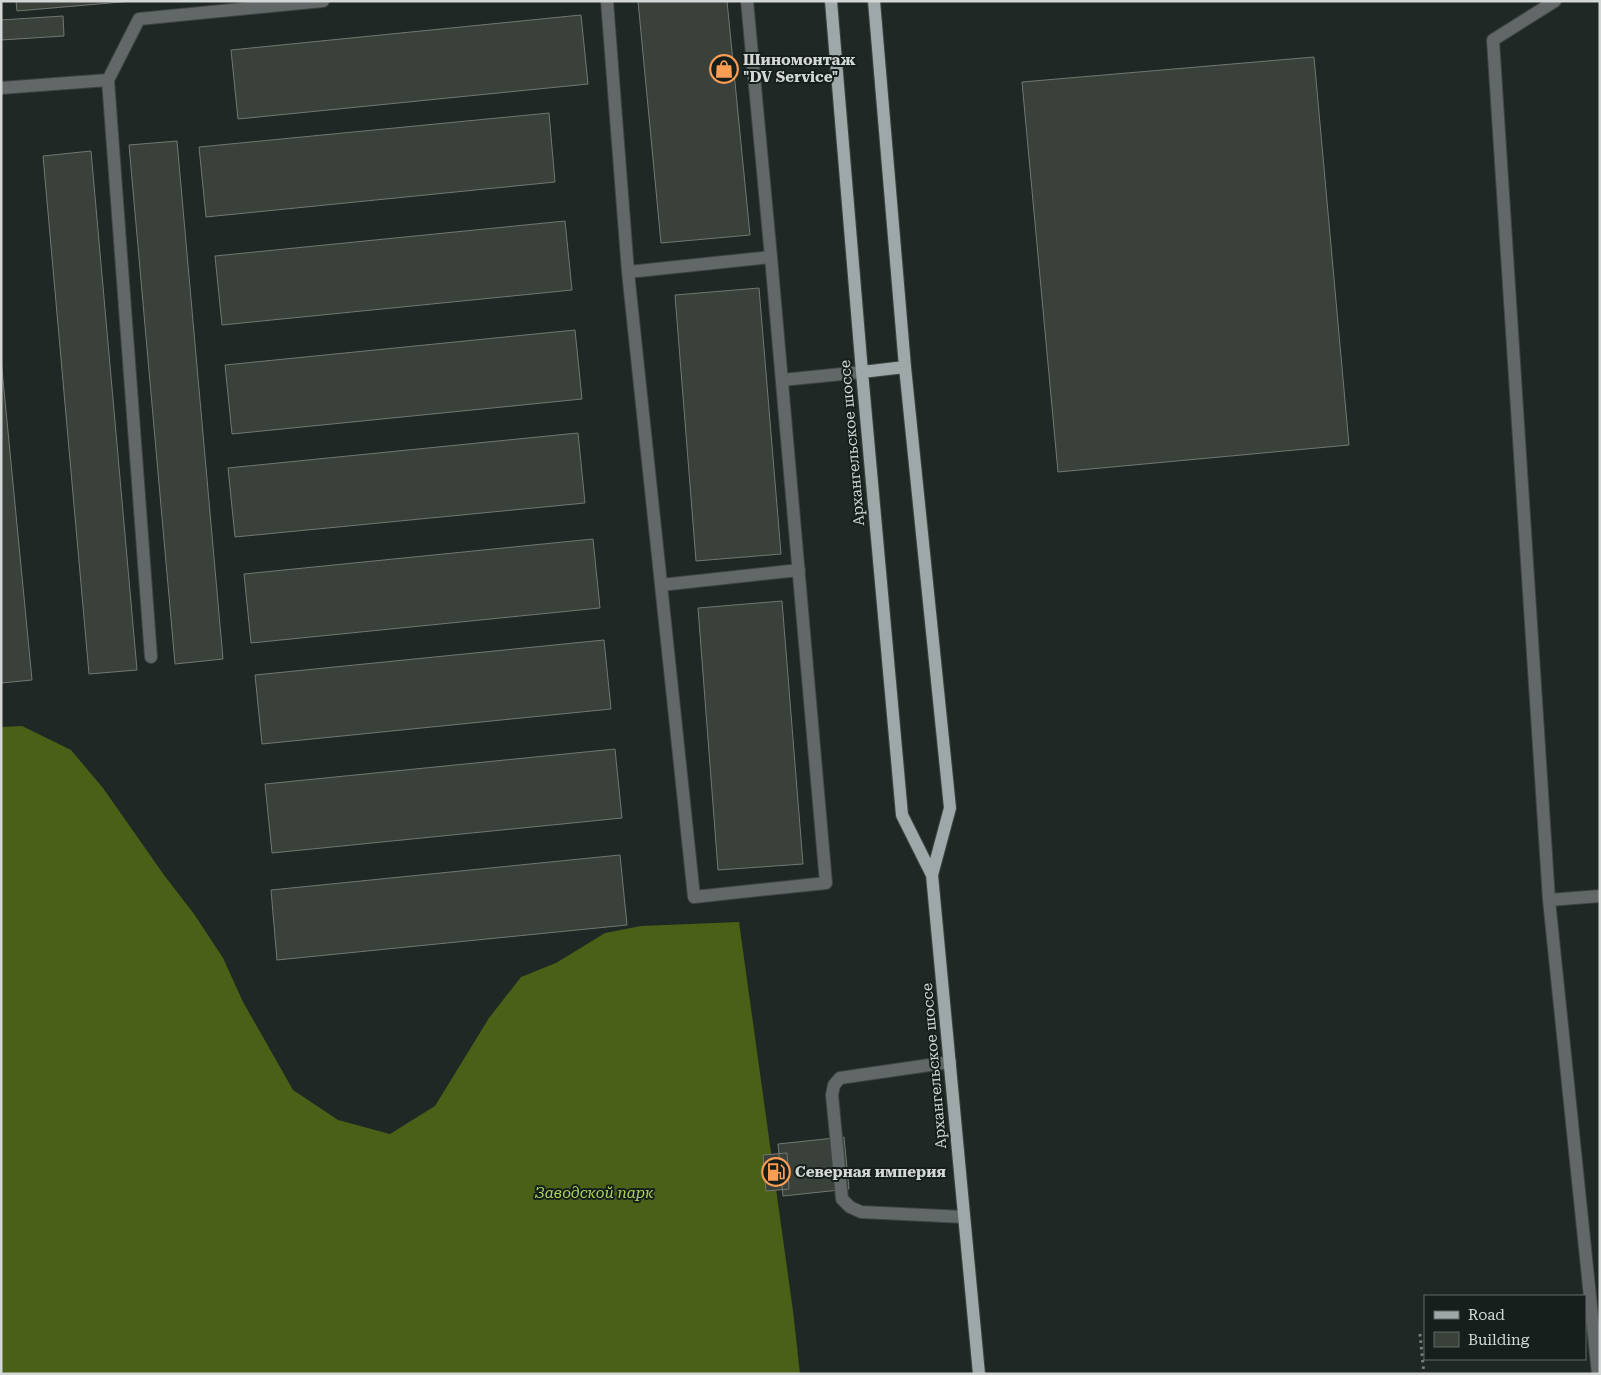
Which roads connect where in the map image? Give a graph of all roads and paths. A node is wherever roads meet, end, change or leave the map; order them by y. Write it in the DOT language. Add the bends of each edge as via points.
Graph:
graph roads {
  1 [pos="323,1"];
  2 [pos="606,1"];
  3 [pos="747,1"];
  4 [pos="831,1"];
  5 [pos="874,1"];
  6 [pos="1555,1"];
  7 [pos="108,80"];
  8 [pos="1,88"];
  9 [pos="772,257"];
  10 [pos="628,272"];
  11 [pos="905,368"];
  12 [pos="862,372"];
  13 [pos="782,380"];
  14 [pos="799,570"];
  15 [pos="661,585"];
  16 [pos="151,657"];
  17 [pos="932,874"];
  18 [pos="1600,896"];
  19 [pos="1549,900"];
  20 [pos="950,1062"];
  21 [pos="964,1217"];
  22 [pos="1420,1334"];
  23 [pos="979,1374"];
  24 [pos="1424,1374"];
  25 [pos="1598,1374"];
  1 -- 7 [label="lane" via="139,18"];
  2 -- 10 [label="lane"];
  3 -- 9 [label="lane"];
  4 -- 12 [label="main road, Архангельское шоссе"];
  5 -- 11 [label="main road, Архангельское шоссе"];
  6 -- 19 [label="lane" via="1493,40"];
  7 -- 8 [label="lane"];
  7 -- 16 [label="lane"];
  9 -- 10 [label="lane"];
  9 -- 13 [label="lane"];
  10 -- 15 [label="lane"];
  11 -- 12 [label="main road"];
  11 -- 17 [label="main road, Архангельское шоссе" via="950,808"];
  12 -- 13 [label="lane"];
  12 -- 17 [label="main road, Архангельское шоссе" via="902,815"];
  13 -- 14 [label="lane"];
  14 -- 15 [label="lane"];
  14 -- 15 [label="lane" via="826,884 694,897"];
  17 -- 20 [label="main road, Архангельское шоссе"];
  18 -- 19 [label="lane"];
  19 -- 25 [label="lane"];
  20 -- 21 [label="main road, Архангельское шоссе"];
  20 -- 21 [label="lane" via="840,1078 832,1095 842,1199 850,1207 861,1212"];
  21 -- 23 [label="main road, Архангельское шоссе"];
  22 -- 24 [label="path"];
}
